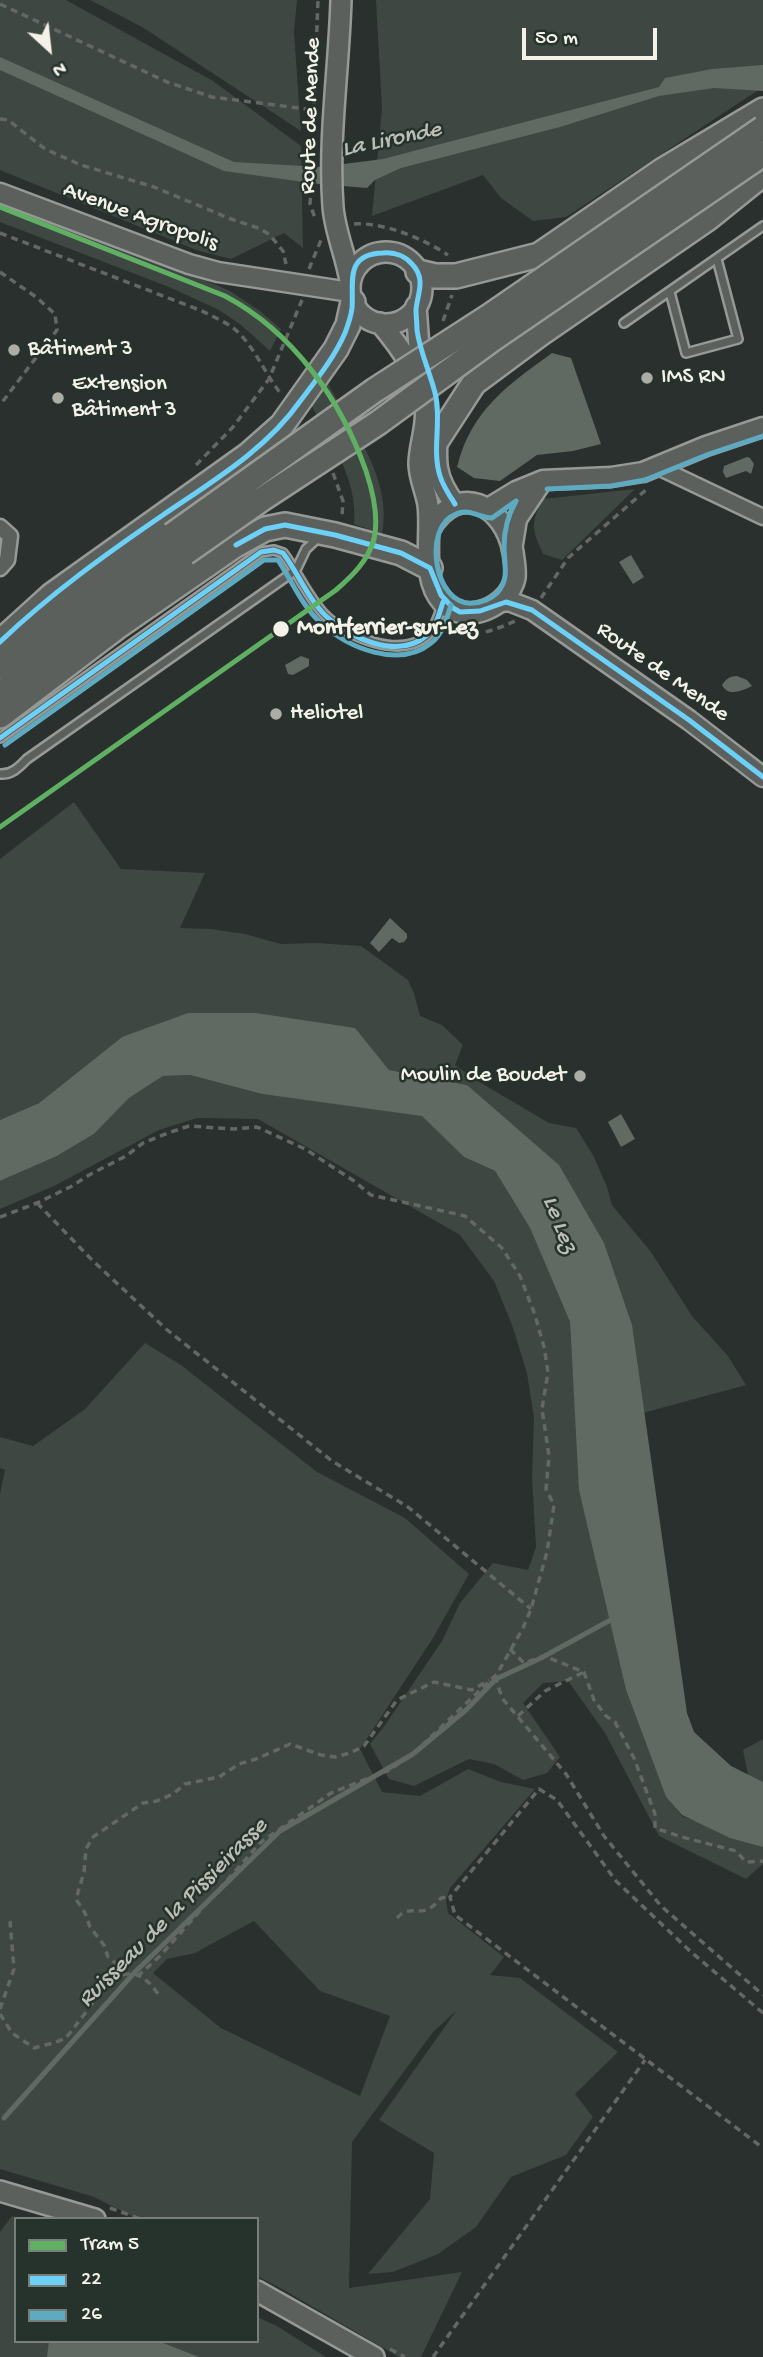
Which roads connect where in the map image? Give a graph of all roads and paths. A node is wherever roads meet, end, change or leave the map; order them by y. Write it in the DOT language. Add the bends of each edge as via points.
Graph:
graph roads {
  1 [pos="318,0"];
  2 [pos="341,0"];
  3 [pos="0,4"];
  4 [pos="315,80"];
  5 [pos="314,110"];
  6 [pos="763,110"];
  7 [pos="0,119"];
  8 [pos="763,128"];
  9 [pos="763,153"];
  10 [pos="312,166"];
  11 [pos="763,174"];
  12 [pos="0,193"];
  13 [pos="310,204"];
  14 [pos="357,223"];
  15 [pos="763,226"];
  16 [pos="0,233"];
  17 [pos="331,234"];
  18 [pos="371,255"];
  19 [pos="717,258"];
  20 [pos="456,260"];
  21 [pos="0,272"];
  22 [pos="418,272"];
  23 [pos="308,276"];
  24 [pos="283,281"];
  25 [pos="351,291"];
  26 [pos="670,292"];
  27 [pos="303,299"];
  28 [pos="416,306"];
  29 [pos="380,323"];
  30 [pos="624,324"];
  31 [pos="0,405"];
  32 [pos="763,427"];
  33 [pos="437,440"];
  34 [pos="650,469"];
  35 [pos="543,480"];
  36 [pos="456,504"];
  37 [pos="489,510"];
  38 [pos="763,517"];
  39 [pos="0,527"];
  40 [pos="430,529"];
  41 [pos="324,532"];
  42 [pos="178,544"];
  43 [pos="512,550"];
  44 [pos="0,568"];
  45 [pos="430,568"];
  46 [pos="296,570"];
  47 [pos="514,580"];
  48 [pos="443,602"];
  49 [pos="500,602"];
  50 [pos="532,610"];
  51 [pos="0,642"];
  52 [pos="0,667"];
  53 [pos="0,694"];
  54 [pos="0,716"];
  55 [pos="0,738"];
  56 [pos="0,774"];
  57 [pos="763,777"];
  58 [pos="37,1203"];
  59 [pos="0,1217"];
  60 [pos="531,1609"];
  61 [pos="510,1649"];
  62 [pos="584,1672"];
  63 [pos="496,1675"];
  64 [pos="518,1716"];
  65 [pos="763,1861"];
  66 [pos="450,1896"];
  67 [pos="397,1918"];
  68 [pos="10,1921"];
  69 [pos="125,1975"];
  70 [pos="139,1975"];
  71 [pos="158,1994"];
  72 [pos="763,1995"];
  73 [pos="0,2009"];
  74 [pos="763,2013"];
  75 [pos="0,2014"];
  76 [pos="645,2060"];
  77 [pos="763,2148"];
  78 [pos="0,2191"];
  79 [pos="88,2217"];
  80 [pos="259,2292"];
  81 [pos="374,2357"];
  82 [pos="433,2357"];
  1 -- 4 [label="path, Route de Mende"];
  2 -- 17 [label="main road, Route de Mende"];
  3 -- 5 [label="path" via="167,82 212,97"];
  6 -- 22 [label="main road" via="663,170 539,255 456,276"];
  7 -- 24 [label="path" via="8,120 45,149 81,165 153,187 269,234 283,251"];
  8 -- 42 [label="main road, bridge" via="375,390"];
  9 -- 42 [label="main road, bridge" via="378,423 262,499"];
  10 -- 13 [label="path, Route de Mende"];
  11 -- 33 [label="main road" via="707,219 500,362 468,389"];
  12 -- 24 [label="street, Avenue Agropolis" via="189,264"];
  14 -- 20 [label="path" via="399,231"];
  15 -- 19 [label="lane"];
  16 -- 27 [label="path" via="202,311 232,327 253,349 269,379"];
  17 -- 18 [label="main road"];
  17 -- 23 [label="path" via="309,266"];
  17 -- 25 [label="main road, Route de Mende"];
  18 -- 22 [label="main road" via="403,256"];
  18 -- 25 [label="main road" via="354,269"];
  19 -- 26 [label="lane"];
  19 -- 26 [label="lane" via="738,339 686,353"];
  21 -- 31 [label="path" via="55,314 57,330"];
  22 -- 28 [label="main road" via="422,283"];
  24 -- 25 [label="street, Avenue Agropolis"];
  25 -- 29 [label="main road" via="367,318"];
  25 -- 51 [label="main road" via="348,325 336,349 282,425 248,455 52,595"];
  26 -- 30 [label="lane"];
  28 -- 29 [label="main road" via="397,322"];
  28 -- 33 [label="main road" via="419,347 439,413"];
  29 -- 40 [label="main road" via="409,362 425,407 419,464"];
  32 -- 34 [label="street"];
  33 -- 36 [label="main road" via="439,478"];
  34 -- 35 [label="street" via="611,477"];
  34 -- 38 [label="street"];
  34 -- 50 [label="path" via="647,490 568,558"];
  35 -- 37 [label="street"];
  35 -- 43 [label="street" via="517,519"];
  36 -- 37 [label="main road" via="478,503"];
  36 -- 40 [label="main road" via="443,510"];
  37 -- 43 [label="main road" via="506,530"];
  39 -- 44 [label="street" via="10,537 7,560"];
  40 -- 45 [label="main road"];
  41 -- 45 [label="main road" via="401,553"];
  41 -- 46 [label="lane" via="306,549"];
  41 -- 54 [label="main road" via="285,525 265,529 234,546"];
  42 -- 52 [label="main road" via="77,603"];
  42 -- 53 [label="main road"];
  43 -- 47 [label="main road"];
  45 -- 48 [label="main road"];
  46 -- 48 [label="lane" via="325,615 363,639 385,645 403,646 424,638 437,622"];
  46 -- 55 [label="lane" via="283,553 261,552"];
  46 -- 56 [label="lane" via="17,770"];
  47 -- 49 [label="main road"];
  47 -- 50 [label="street"];
  48 -- 49 [label="main road" via="465,613 477,613"];
  49 -- 50 [label="street"];
  50 -- 57 [label="street, Route de Mende"];
  58 -- 59 [label="path"];
  58 -- 60 [label="path" via="166,1329 332,1461 408,1507"];
  58 -- 60 [label="path" via="168,1133 189,1126 257,1127 305,1149 370,1195 465,1216 480,1228 502,1248 520,1276 548,1372 542,1409 549,1456 546,1489 554,1505"];
  60 -- 61 [label="path"];
  61 -- 62 [label="path" via="524,1663 544,1657"];
  61 -- 63 [label="path"];
  62 -- 64 [label="path" via="545,1691"];
  62 -- 65 [label="path" via="594,1700 615,1722 634,1758 655,1814 655,1828 736,1851 746,1861"];
  63 -- 64 [label="path" via="502,1698"];
  63 -- 69 [label="path" via="471,1690 434,1682 397,1700 364,1746 350,1753 321,1755 290,1744 219,1777 185,1784 173,1794 143,1802 93,1837 75,1899 108,1957"];
  63 -- 70 [label="path" via="413,1754 389,1770 331,1793 260,1843"];
  64 -- 72 [label="path" via="661,1906"];
  66 -- 67 [label="path" via="441,1898 432,1910 411,1910"];
  66 -- 74 [label="path" via="539,1789 557,1800 616,1881"];
  66 -- 76 [label="path" via="455,1915"];
  68 -- 73 [label="path" via="14,1969"];
  69 -- 70 [label="path"];
  69 -- 75 [label="path" via="112,1980 66,2037 34,2048 12,2033"];
  70 -- 71 [label="path"];
  76 -- 77 [label="path"];
  76 -- 82 [label="path"];
  78 -- 79 [label="main road"];
  80 -- 81 [label="main road"];
}
